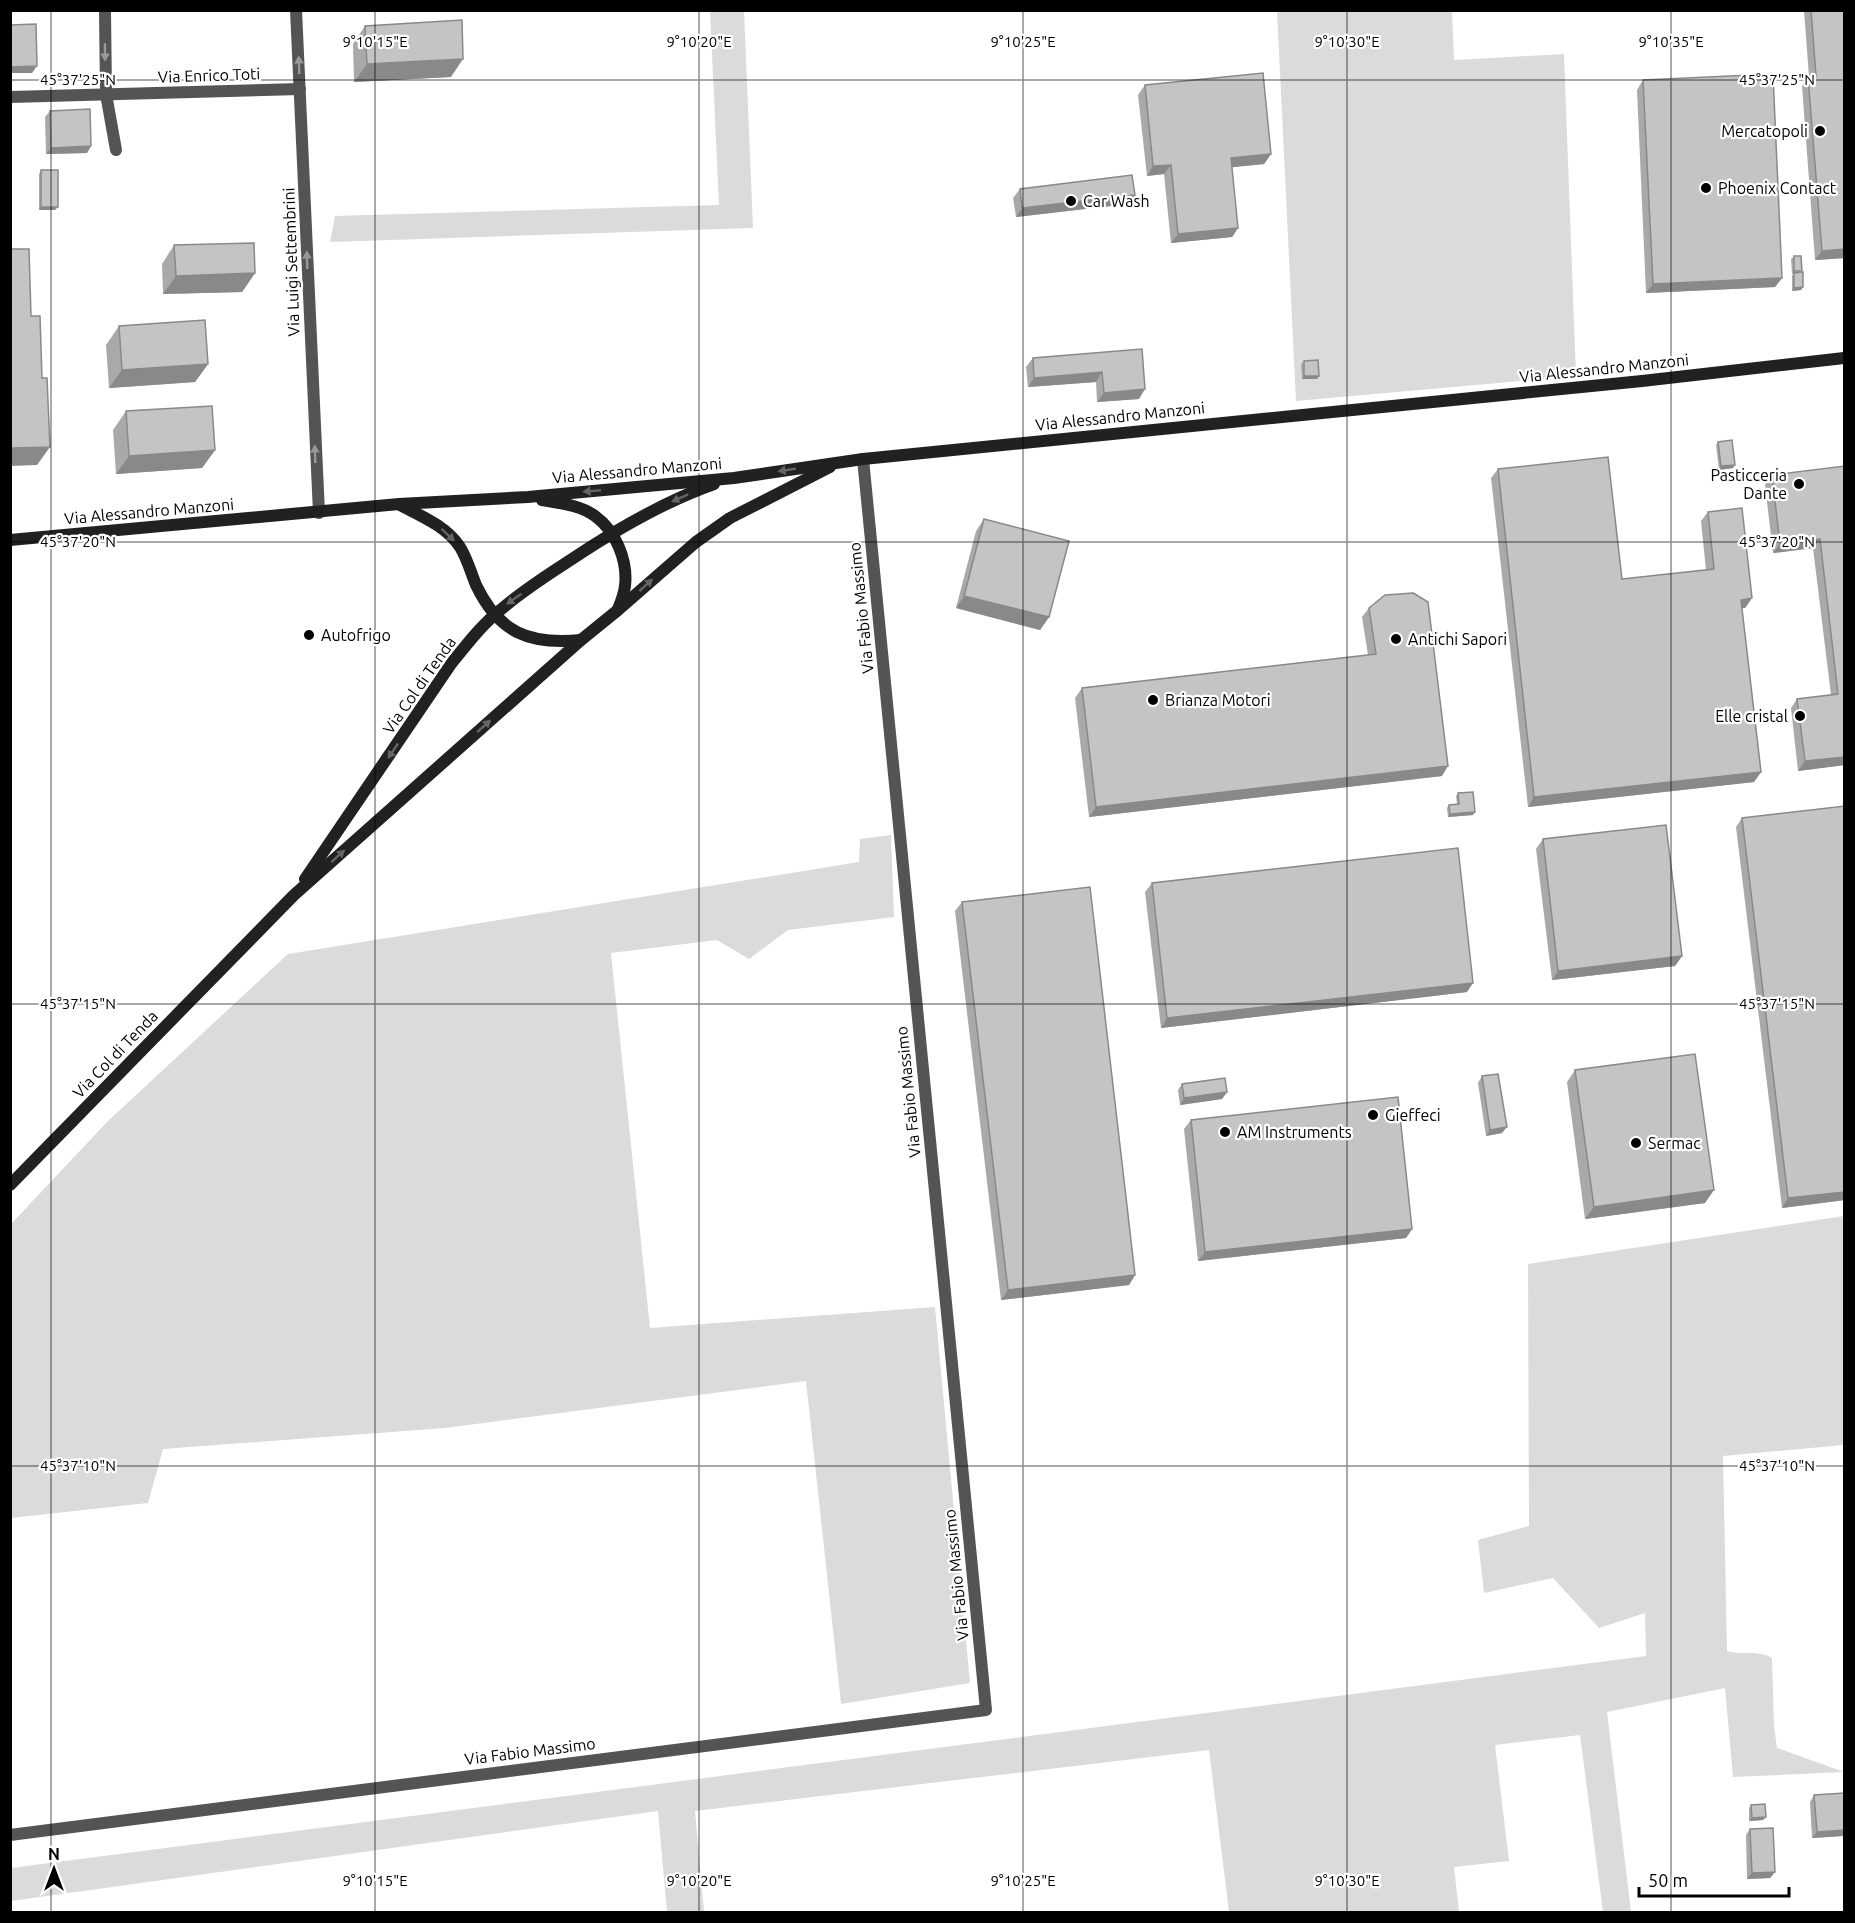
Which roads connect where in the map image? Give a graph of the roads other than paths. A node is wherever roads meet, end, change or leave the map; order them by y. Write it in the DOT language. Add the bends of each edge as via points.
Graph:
graph roads {
  1 [pos="105,10"];
  2 [pos="296,10"];
  3 [pos="300,88"];
  4 [pos="106,94"];
  5 [pos="10,97"];
  6 [pos="116,150"];
  7 [pos="1845,358"];
  8 [pos="863,459"];
  9 [pos="839,462"];
  10 [pos="734,478"];
  11 [pos="528,497"];
  12 [pos="399,504"];
  13 [pos="319,513"];
  14 [pos="611,533"];
  15 [pos="10,540"];
  16 [pos="618,610"];
  17 [pos="494,616"];
  18 [pos="581,640"];
  19 [pos="294,895"];
  20 [pos="10,1185"];
  21 [pos="10,1835"];
  1 -- 4 [label="street, one-way"];
  3 -- 2 [label="street, Via Luigi Settembrini, one-way"];
  3 -- 4 [label="street, Via Enrico Toti"];
  13 -- 3 [label="street, Via Luigi Settembrini, one-way"];
  4 -- 5 [label="street, Via Enrico Toti"];
  4 -- 6 [label="street"];
  7 -- 8 [label="main road, Via Alessandro Manzoni"];
  8 -- 9 [label="main road, Via Alessandro Manzoni"];
  8 -- 21 [label="street, Via Fabio Massimo" via="986,1710"];
  9 -- 10 [label="main road, Via Alessandro Manzoni, one-way"];
  16 -- 9 [label="main road, Via Col di Tenda, one-way" via="696,542 730,518"];
  10 -- 11 [label="main road, Via Alessandro Manzoni, one-way"];
  10 -- 14 [label="main road, Via Col di Tenda, one-way" via="684,496"];
  11 -- 12 [label="main road, Via Alessandro Manzoni"];
  11 -- 14 [label="main road" via="574,506 595,516"];
  12 -- 13 [label="main road, Via Alessandro Manzoni"];
  12 -- 17 [label="main road, one-way" via="444,530 460,547"];
  13 -- 15 [label="main road, Via Alessandro Manzoni"];
  14 -- 16 [label="main road" via="624,563 625,586"];
  14 -- 17 [label="main road, Via Col di Tenda, one-way"];
  16 -- 18 [label="main road, Via Col di Tenda"];
  17 -- 18 [label="main road" via="536,640"];
  17 -- 19 [label="main road, Via Col di Tenda, one-way" via="451,664"];
  19 -- 18 [label="main road, Via Col di Tenda, one-way"];
  19 -- 20 [label="main road, Via Col di Tenda"];
}
